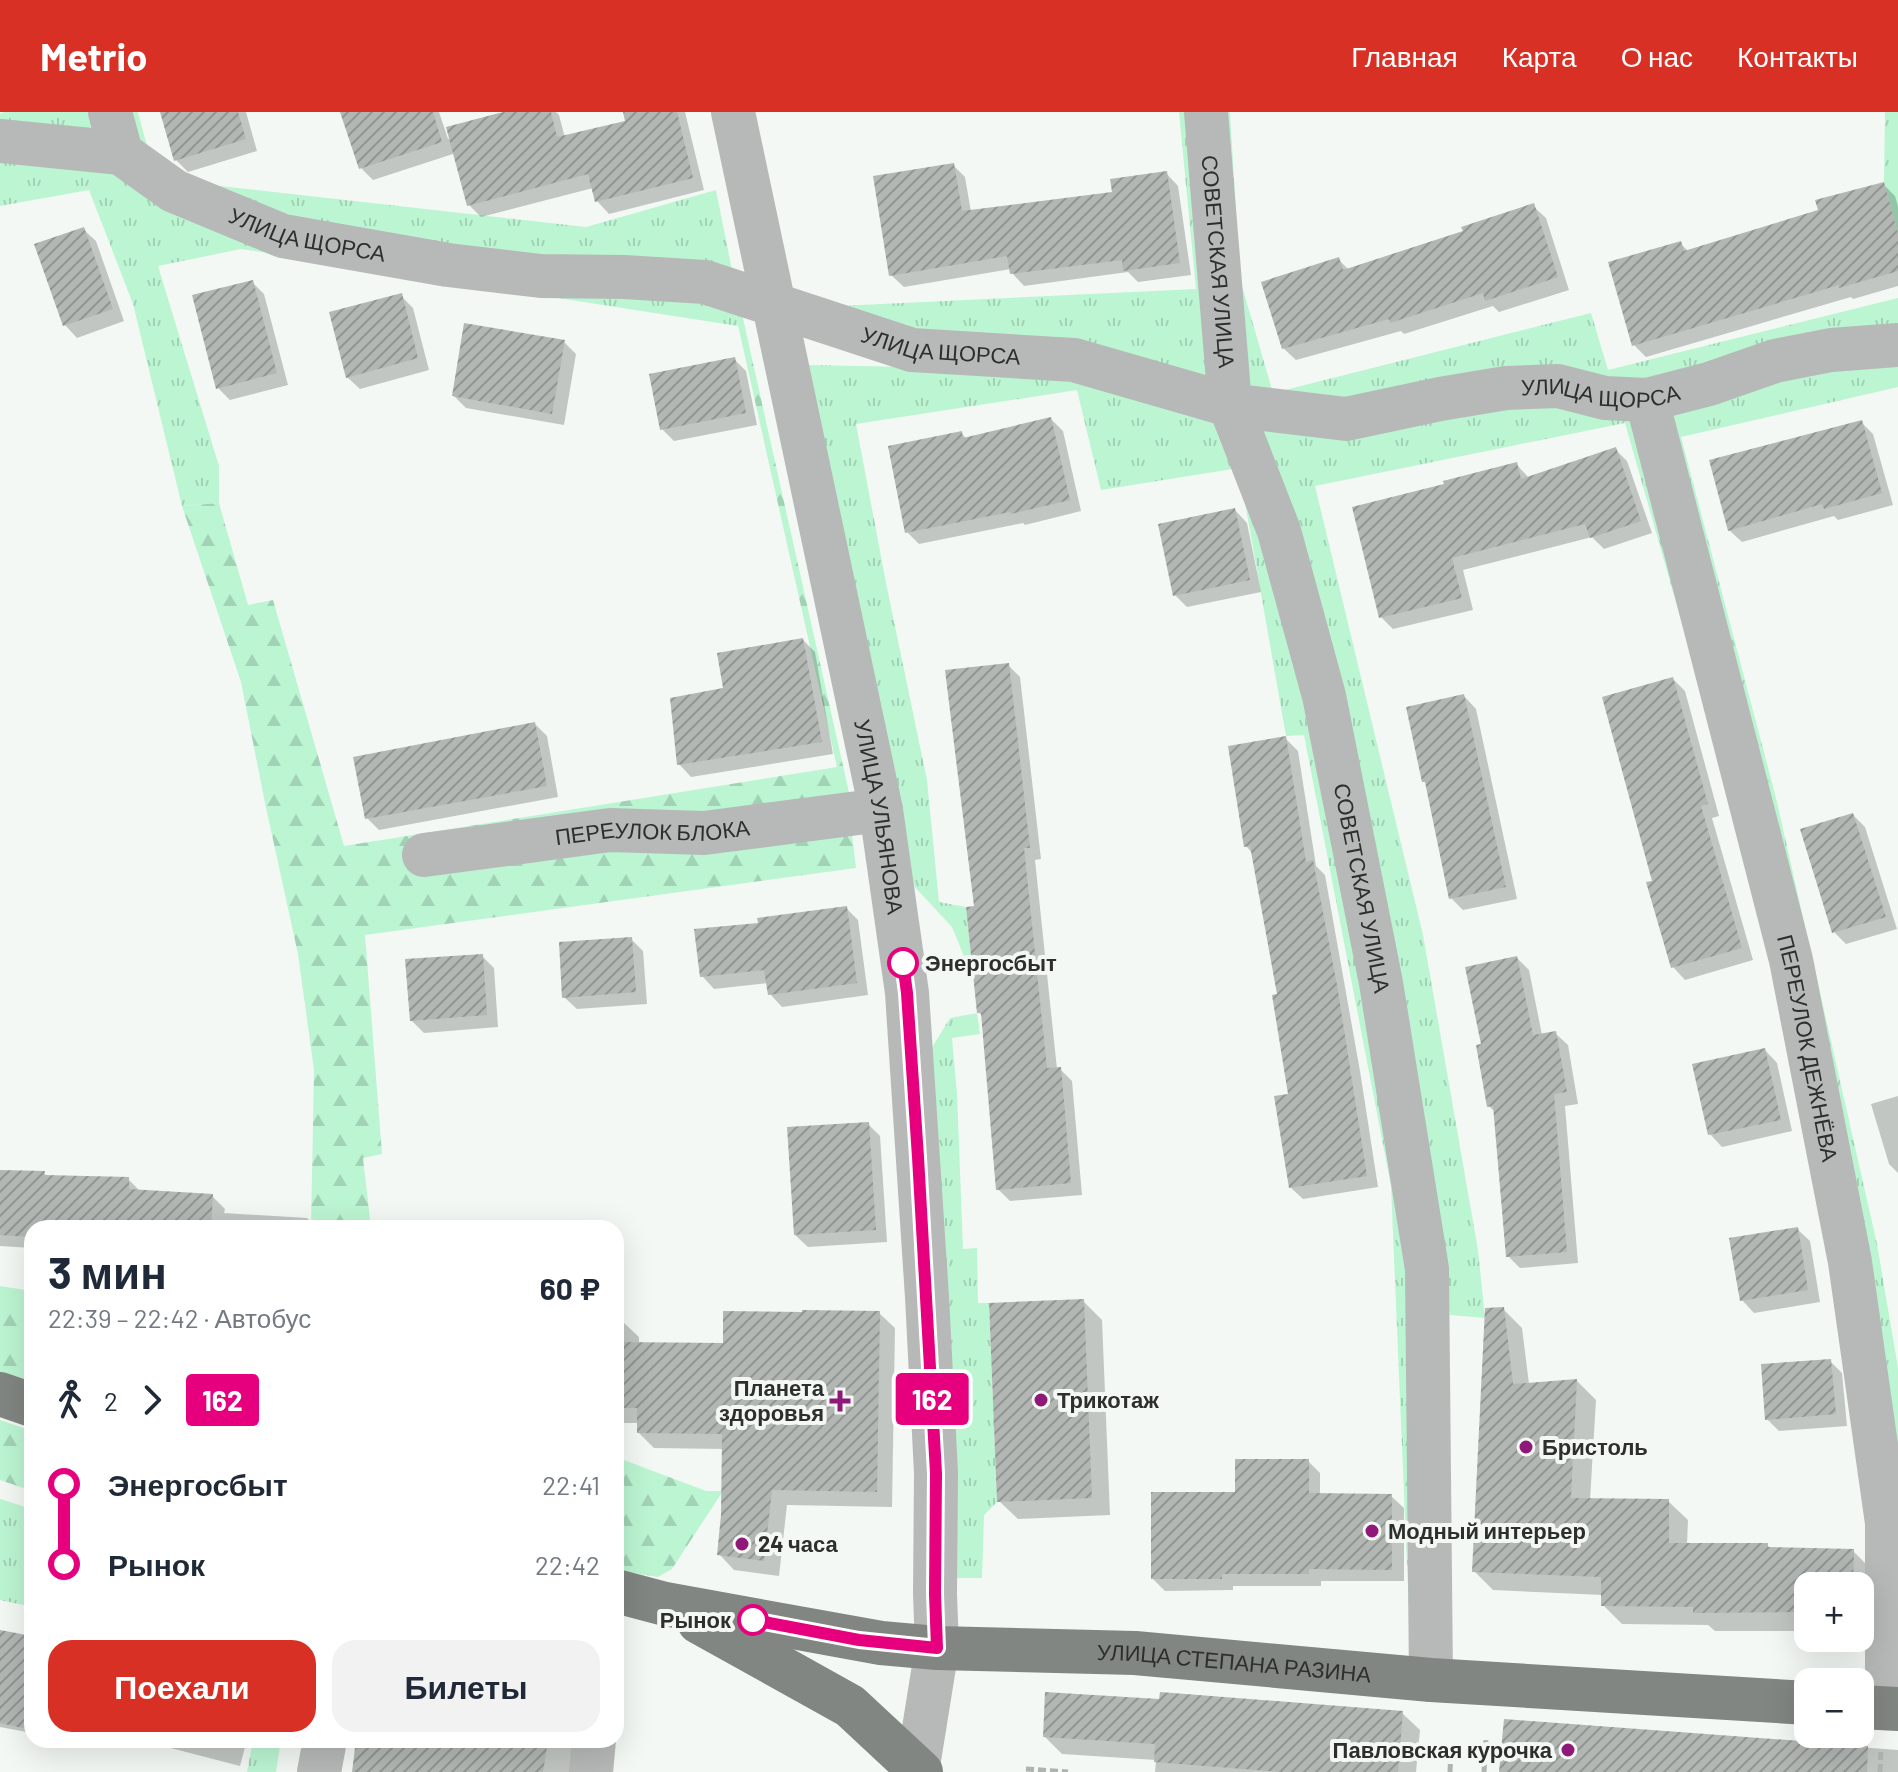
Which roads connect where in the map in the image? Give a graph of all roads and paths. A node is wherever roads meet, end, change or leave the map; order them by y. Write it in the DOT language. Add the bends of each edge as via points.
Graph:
graph roads {
  1 [pos="733,112"];
  2 [pos="1206,112"];
  3 [pos="116,132"];
  4 [pos="0,141"];
  5 [pos="773,306"];
  6 [pos="1898,345"];
  7 [pos="1647,400"];
  8 [pos="1230,405"];
  9 [pos="881,810"];
  10 [pos="424,855"];
  11 [pos="0,1394"];
  12 [pos="24,1402"];
  13 [pos="624,1600"];
  14 [pos="665,1604"];
  15 [pos="937,1648"];
  16 [pos="1431,1680"];
  17 [pos="1794,1702"];
  18 [pos="1882,1718"];
  19 [pos="1486,1739"];
  20 [pos="324,1748"];
  21 [pos="593,1748"];
  22 [pos="1451,1749"];
  23 [pos="1026,1769"];
  24 [pos="919,1771"];
  25 [pos="319,1772"];
  26 [pos="591,1772"];
  27 [pos="1068,1772"];
  28 [pos="1450,1772"];
  29 [pos="1484,1772"];
  30 [pos="1880,1772"];
  1 -- 5 [label="street, УЛИЦА УЛЬЯНОВА"];
  2 -- 8 [label="street, СОВЕТСКАЯ УЛИЦА"];
  3 -- 4 [label="street, УЛИЦА ЩОРСА"];
  3 -- 5 [label="street, УЛИЦА ЩОРСА" via="174,191 283,236 541,276 705,282"];
  5 -- 8 [label="street, УЛИЦА ЩОРСА" via="912,350 1074,360"];
  5 -- 9 [label="street, УЛИЦА УЛЬЯНОВА"];
  6 -- 7 [label="street, УЛИЦА ЩОРСА" via="1775,361"];
  7 -- 8 [label="street, УЛИЦА ЩОРСА" via="1605,398 1558,386 1506,388 1346,419"];
  7 -- 18 [label="street, ПЕРЕУЛОК ДЕЖНЁВА" via="1791,960 1850,1262 1887,1523"];
  8 -- 16 [label="street, СОВЕТСКАЯ УЛИЦА" via="1279,531 1324,696 1381,983 1427,1269"];
  9 -- 10 [label="street, ПЕРЕУЛОК БЛОКА" via="704,833 610,830"];
  9 -- 15 [label="street, УЛИЦА УЛЬЯНОВА" via="907,993 917,1142 936,1473"];
  11 -- 12 [label="main road"];
  13 -- 14 [label="main road, УЛИЦА СТЕПАНА РАЗИНА"];
  14 -- 15 [label="main road, УЛИЦА СТЕПАНА РАЗИНА" via="859,1640"];
  14 -- 24 [label="main road, УЛИЦА СТЕПАНА РАЗИНА" via="850,1706"];
  15 -- 16 [label="main road, УЛИЦА СТЕПАНА РАЗИНА" via="1135,1653"];
  15 -- 24 [label="street, УЛИЦА УЛЬЯНОВА"];
  16 -- 17 [label="main road, УЛИЦА СТЕПАНА РАЗИНА"];
  18 -- 30 [label="path"];
  19 -- 29 [label="path"];
  20 -- 25 [label="street"];
  21 -- 26 [label="street"];
  22 -- 28 [label="path"];
  23 -- 27 [label="path"];
}
